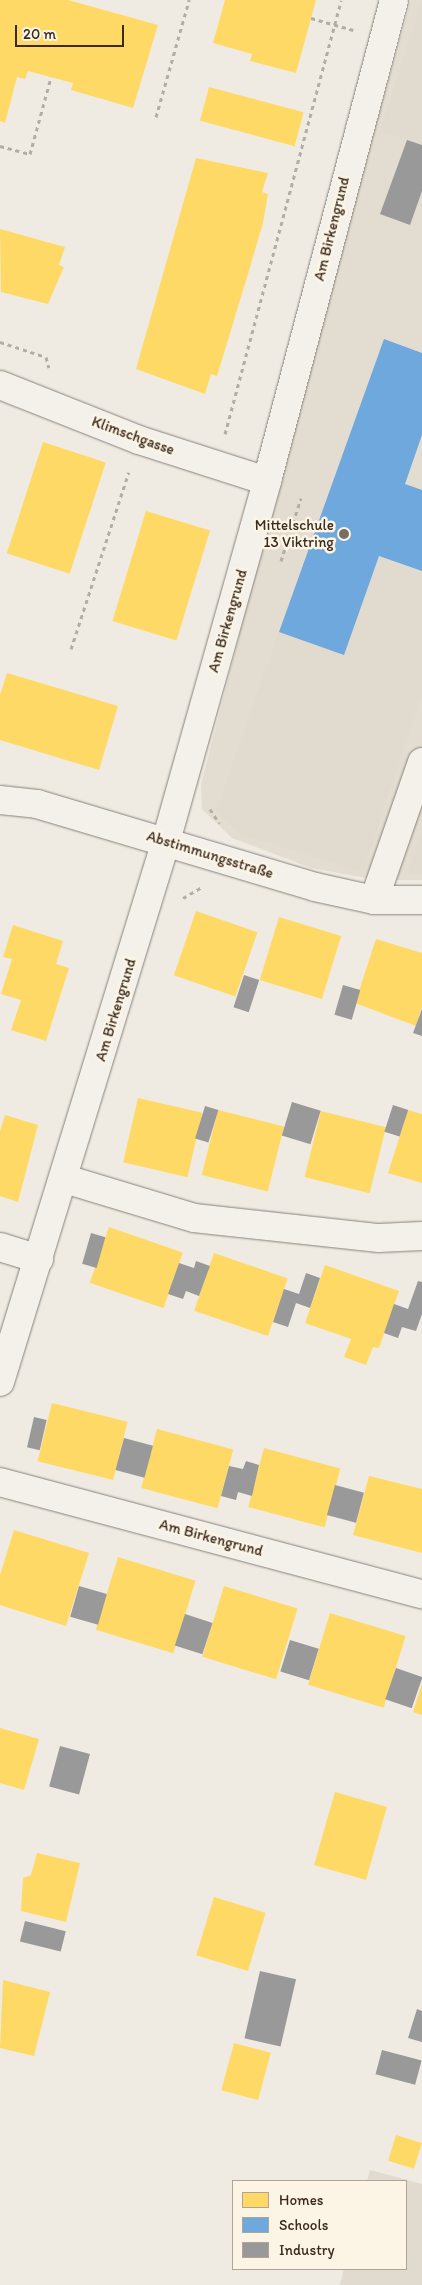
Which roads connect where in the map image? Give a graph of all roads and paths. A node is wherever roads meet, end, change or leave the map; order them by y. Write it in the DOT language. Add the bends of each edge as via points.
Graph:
graph roads {
  1 [pos="189,0"];
  2 [pos="341,0"];
  3 [pos="394,0"];
  4 [pos="311,18"];
  5 [pos="334,25"];
  6 [pos="382,38"];
  7 [pos="51,77"];
  8 [pos="156,116"];
  9 [pos="0,146"];
  10 [pos="0,342"];
  11 [pos="50,374"];
  12 [pos="0,385"];
  13 [pos="139,440"];
  14 [pos="224,441"];
  15 [pos="267,481"];
  16 [pos="301,498"];
  17 [pos="279,568"];
  18 [pos="72,649"];
  19 [pos="422,762"];
  20 [pos="0,800"];
  21 [pos="206,804"];
  22 [pos="222,826"];
  23 [pos="166,841"];
  24 [pos="374,900"];
  25 [pos="422,900"];
  26 [pos="64,1179"];
  27 [pos="422,1236"];
  28 [pos="0,1247"];
  29 [pos="39,1259"];
  30 [pos="0,1382"];
  31 [pos="0,1482"];
  32 [pos="422,1594"];
  1 -- 8 [label="path"];
  2 -- 5 [label="path"];
  3 -- 6 [label="street, Am Birkengrund"];
  4 -- 5 [label="path"];
  5 -- 6 [label="path"];
  5 -- 14 [label="path"];
  6 -- 15 [label="street, Am Birkengrund"];
  7 -- 9 [label="path" via="30,154"];
  10 -- 11 [label="path" via="46,357"];
  12 -- 13 [label="street, Klimschgasse"];
  13 -- 15 [label="street, Klimschgasse"];
  13 -- 18 [label="path"];
  15 -- 23 [label="street, Am Birkengrund"];
  16 -- 17 [label="path"];
  19 -- 24 [label="street"];
  20 -- 23 [label="street, Abstimmungsstraße" via="37,804"];
  21 -- 22 [label="path"];
  23 -- 24 [label="street, Abstimmungsstraße"];
  23 -- 26 [label="street, Am Birkengrund"];
  24 -- 25 [label="street, Abstimmungsstraße"];
  26 -- 27 [label="street" via="194,1218 379,1238"];
  26 -- 29 [label="street, Am Birkengrund"];
  28 -- 29 [label="street"];
  29 -- 30 [label="street, Am Birkengrund"];
  31 -- 32 [label="street, Am Birkengrund"];
}
